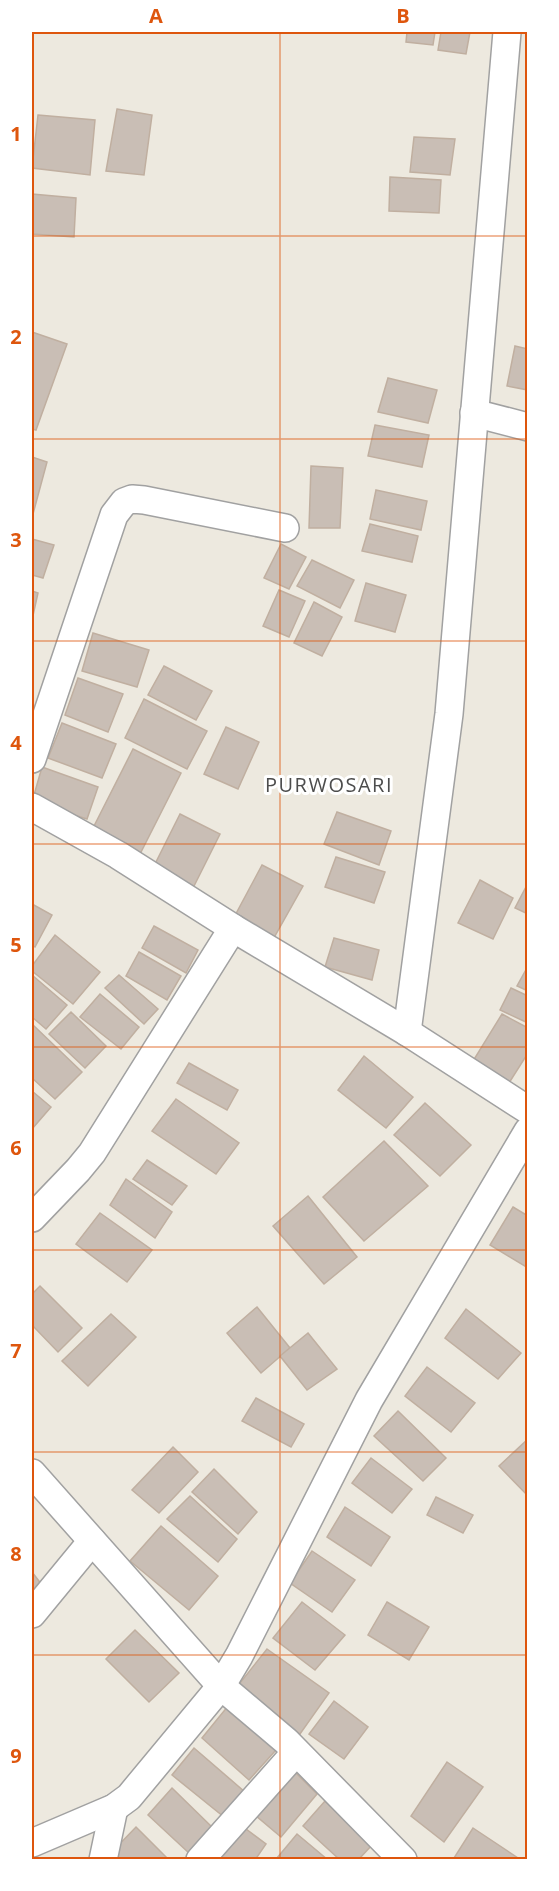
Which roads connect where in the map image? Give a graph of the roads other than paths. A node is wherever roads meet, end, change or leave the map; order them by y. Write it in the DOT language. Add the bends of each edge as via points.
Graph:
graph roads {
  1 [pos="507,32"];
  2 [pos="474,413"];
  3 [pos="528,427"];
  4 [pos="285,528"];
  5 [pos="32,759"];
  6 [pos="32,807"];
  7 [pos="233,928"];
  8 [pos="406,1032"];
  9 [pos="528,1110"];
  10 [pos="528,1131"];
  11 [pos="32,1218"];
  12 [pos="32,1473"];
  13 [pos="92,1541"];
  14 [pos="32,1614"];
  15 [pos="221,1686"];
  16 [pos="296,1752"];
  17 [pos="114,1808"];
  18 [pos="32,1843"];
  19 [pos="103,1860"];
  20 [pos="200,1860"];
  21 [pos="403,1860"];
  1 -- 2 [label="street"];
  2 -- 3 [label="street"];
  2 -- 8 [label="street" via="448,714"];
  4 -- 5 [label="street" via="158,502 124,502 114,514"];
  6 -- 7 [label="street" via="118,855"];
  7 -- 8 [label="street"];
  7 -- 11 [label="street" via="92,1154"];
  8 -- 9 [label="street"];
  10 -- 15 [label="street" via="369,1400 251,1635"];
  12 -- 13 [label="street"];
  13 -- 14 [label="street"];
  13 -- 15 [label="street"];
  15 -- 16 [label="street"];
  15 -- 17 [label="street" via="129,1797"];
  16 -- 20 [label="street"];
  16 -- 21 [label="street"];
  17 -- 18 [label="street"];
  17 -- 19 [label="street"];
}
